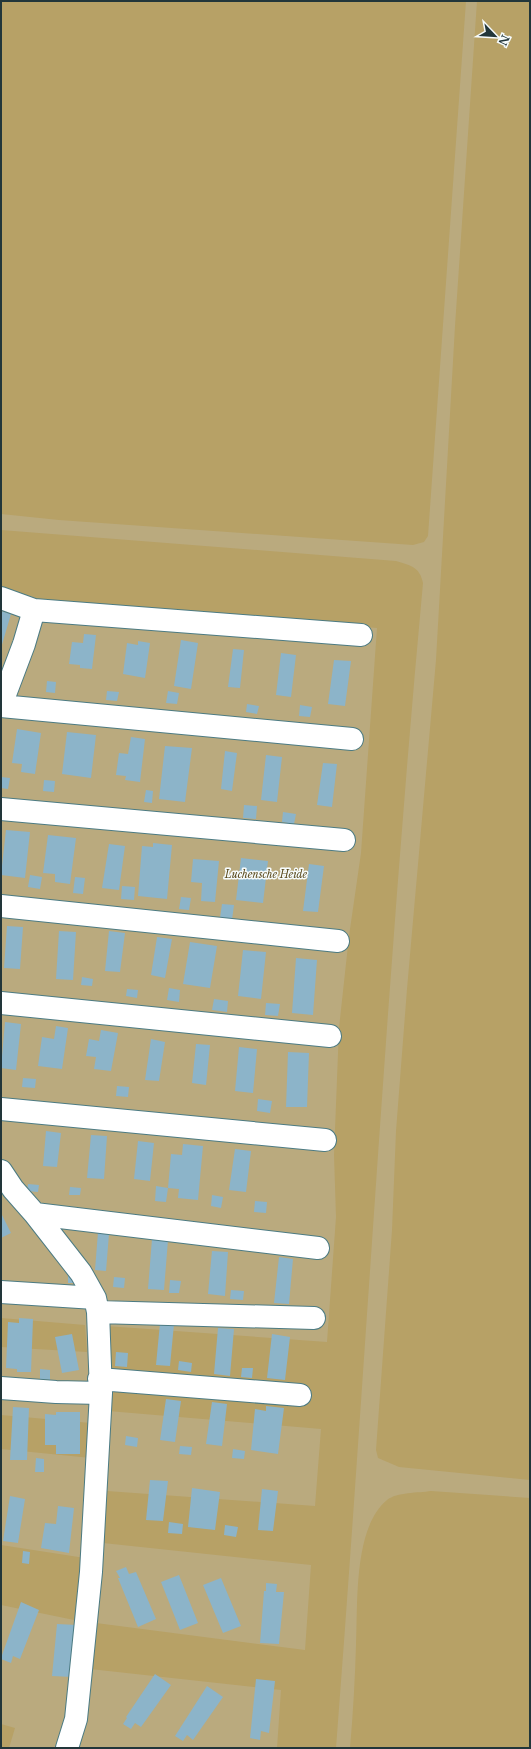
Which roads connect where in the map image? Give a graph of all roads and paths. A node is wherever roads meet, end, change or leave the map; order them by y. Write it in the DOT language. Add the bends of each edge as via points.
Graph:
graph roads {
  1 [pos="1,598"];
  2 [pos="34,610"];
  3 [pos="361,635"];
  4 [pos="3,696"];
  5 [pos="352,739"];
  6 [pos="1,809"];
  7 [pos="344,840"];
  8 [pos="1,906"];
  9 [pos="338,940"];
  10 [pos="1,1003"];
  11 [pos="330,1036"];
  12 [pos="1,1109"];
  13 [pos="325,1140"];
  14 [pos="1,1171"];
  15 [pos="35,1214"];
  16 [pos="318,1248"];
  17 [pos="1,1292"];
  18 [pos="96,1305"];
  19 [pos="314,1318"];
  20 [pos="100,1386"];
  21 [pos="1,1388"];
  22 [pos="300,1395"];
  23 [pos="67,1748"];
  1 -- 2 [label="lane"];
  2 -- 3 [label="lane"];
  2 -- 4 [label="lane"];
  4 -- 5 [label="lane"];
  6 -- 7 [label="lane"];
  8 -- 9 [label="lane"];
  10 -- 11 [label="lane"];
  12 -- 13 [label="lane"];
  14 -- 15 [label="lane"];
  15 -- 16 [label="lane"];
  15 -- 18 [label="lane" via="81,1273"];
  17 -- 18 [label="lane"];
  18 -- 19 [label="lane"];
  18 -- 20 [label="lane"];
  20 -- 21 [label="lane" via="56,1392"];
  20 -- 22 [label="lane"];
  20 -- 23 [label="lane" via="91,1572 76,1719"];
}
